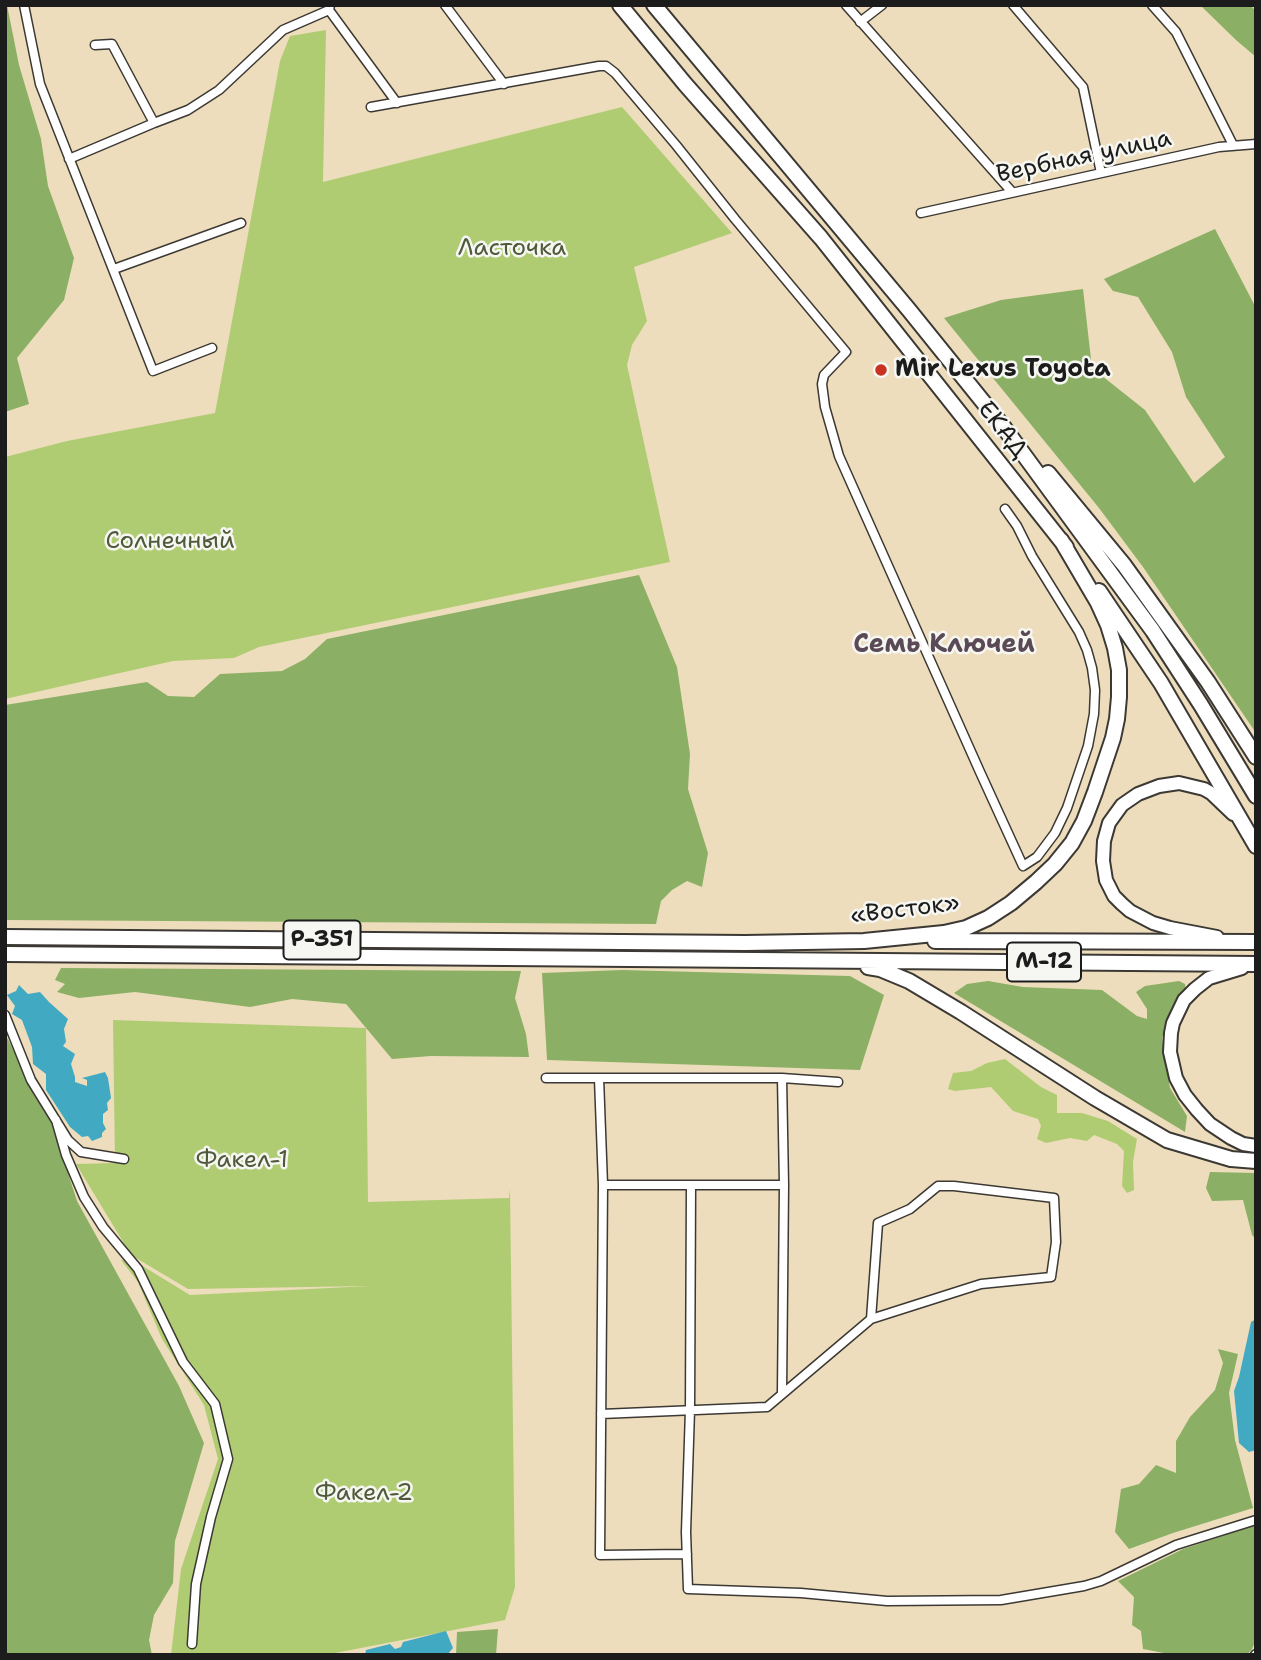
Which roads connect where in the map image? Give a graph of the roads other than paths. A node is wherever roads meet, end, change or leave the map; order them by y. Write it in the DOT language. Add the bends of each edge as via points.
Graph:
graph roads {
  1 [pos="24,5"];
  2 [pos="445,5"];
  3 [pos="620,5"];
  4 [pos="654,5"];
  5 [pos="846,5"];
  6 [pos="881,5"];
  7 [pos="1013,5"];
  8 [pos="1152,5"];
  9 [pos="330,8"];
  10 [pos="860,22"];
  11 [pos="95,45"];
  12 [pos="504,84"];
  13 [pos="397,103"];
  14 [pos="371,107"];
  15 [pos="154,123"];
  16 [pos="1256,144"];
  17 [pos="1233,145"];
  18 [pos="69,159"];
  19 [pos="1101,173"];
  20 [pos="1012,192"];
  21 [pos="921,213"];
  22 [pos="241,223"];
  23 [pos="114,269"];
  24 [pos="212,348"];
  25 [pos="1005,429"];
  26 [pos="1005,509"];
  27 [pos="1061,540"];
  28 [pos="1256,757"];
  29 [pos="1256,796"];
  30 [pos="1246,830"];
  31 [pos="1256,846"];
  32 [pos="5,937"];
  33 [pos="864,941"];
  34 [pos="1256,942"];
  35 [pos="5,954"];
  36 [pos="640,959"];
  37 [pos="832,961"];
  38 [pos="1256,965"];
  39 [pos="5,1015"];
  40 [pos="546,1078"];
  41 [pos="599,1078"];
  42 [pos="782,1078"];
  43 [pos="838,1082"];
  44 [pos="56,1120"];
  45 [pos="1256,1146"];
  46 [pos="124,1159"];
  47 [pos="1256,1161"];
  48 [pos="603,1185"];
  49 [pos="784,1185"];
  50 [pos="691,1186"];
  51 [pos="871,1319"];
  52 [pos="782,1392"];
  53 [pos="690,1410"];
  54 [pos="601,1414"];
  55 [pos="1256,1520"];
  56 [pos="687,1554"];
  57 [pos="192,1644"];
  1 -- 18 [label="street" via="40,84"];
  2 -- 12 [label="street"];
  3 -- 27 [label="highway, ЕКАД" via="821,239"];
  4 -- 25 [label="highway, ЕКАД"];
  5 -- 10 [label="street"];
  6 -- 10 [label="street"];
  7 -- 19 [label="street" via="1083,87"];
  8 -- 17 [label="street" via="1176,32"];
  9 -- 13 [label="street"];
  9 -- 15 [label="street" via="283,30 219,90 188,110"];
  10 -- 20 [label="street"];
  11 -- 15 [label="street" via="112,44"];
  12 -- 13 [label="street"];
  12 -- 26 [label="street" via="599,66 615,73 846,352 824,375 822,384 839,456 1023,866 1037,857 1067,808 1088,747 1095,690 1079,632"];
  13 -- 14 [label="street"];
  15 -- 18 [label="street"];
  16 -- 17 [label="street, Вербная улица"];
  17 -- 19 [label="street, Вербная улица"];
  18 -- 23 [label="street"];
  19 -- 20 [label="street, Вербная улица"];
  20 -- 21 [label="street, Вербная улица"];
  22 -- 23 [label="street"];
  23 -- 24 [label="street" via="153,371"];
  25 -- 28 [label="highway" via="1124,565"];
  25 -- 29 [label="highway, ЕКАД" via="1153,631"];
  27 -- 30 [label="highway, ЕКАД" via="1161,683"];
  27 -- 33 [label="highway, «Восток»" via="1108,625 1119,670 1115,729 1084,821 1055,864 988,918 966,929"];
  30 -- 31 [label="highway, ЕКАД"];
  30 -- 34 [label="main road" via="1204,789 1179,783 1159,786 1138,794 1118,810 1109,824 1103,860 1114,896 1141,917 1170,928"];
  32 -- 33 [label="highway, «Восток» / Р-351"];
  33 -- 34 [label="highway"];
  35 -- 36 [label="highway, Р-351"];
  36 -- 37 [label="highway, «Восток» / М-12"];
  37 -- 38 [label="highway, «Восток» / М-12"];
  37 -- 47 [label="highway" via="880,969 909,981 1167,1140 1231,1159"];
  38 -- 45 [label="main road" via="1221,973 1195,989 1178,1011 1170,1043 1176,1078 1197,1111 1231,1139"];
  39 -- 44 [label="street" via="31,1080"];
  40 -- 41 [label="street"];
  41 -- 42 [label="street"];
  41 -- 48 [label="street"];
  42 -- 43 [label="street"];
  42 -- 49 [label="street"];
  44 -- 46 [label="street" via="81,1152"];
  44 -- 57 [label="street" via="85,1197 138,1269 183,1362 215,1404 228,1459 196,1584"];
  48 -- 50 [label="street"];
  48 -- 54 [label="street"];
  49 -- 50 [label="street"];
  49 -- 52 [label="street"];
  50 -- 53 [label="street"];
  51 -- 51 [label="street" via="981,1284 1051,1277 1054,1198 938,1186 910,1209 878,1223"];
  51 -- 52 [label="street"];
  52 -- 53 [label="street" via="766,1407"];
  53 -- 54 [label="street"];
  53 -- 56 [label="street"];
  54 -- 56 [label="street" via="600,1555"];
  55 -- 56 [label="street" via="1177,1545 1101,1581 1001,1600 887,1601 693,1590 688,1589"];
}
